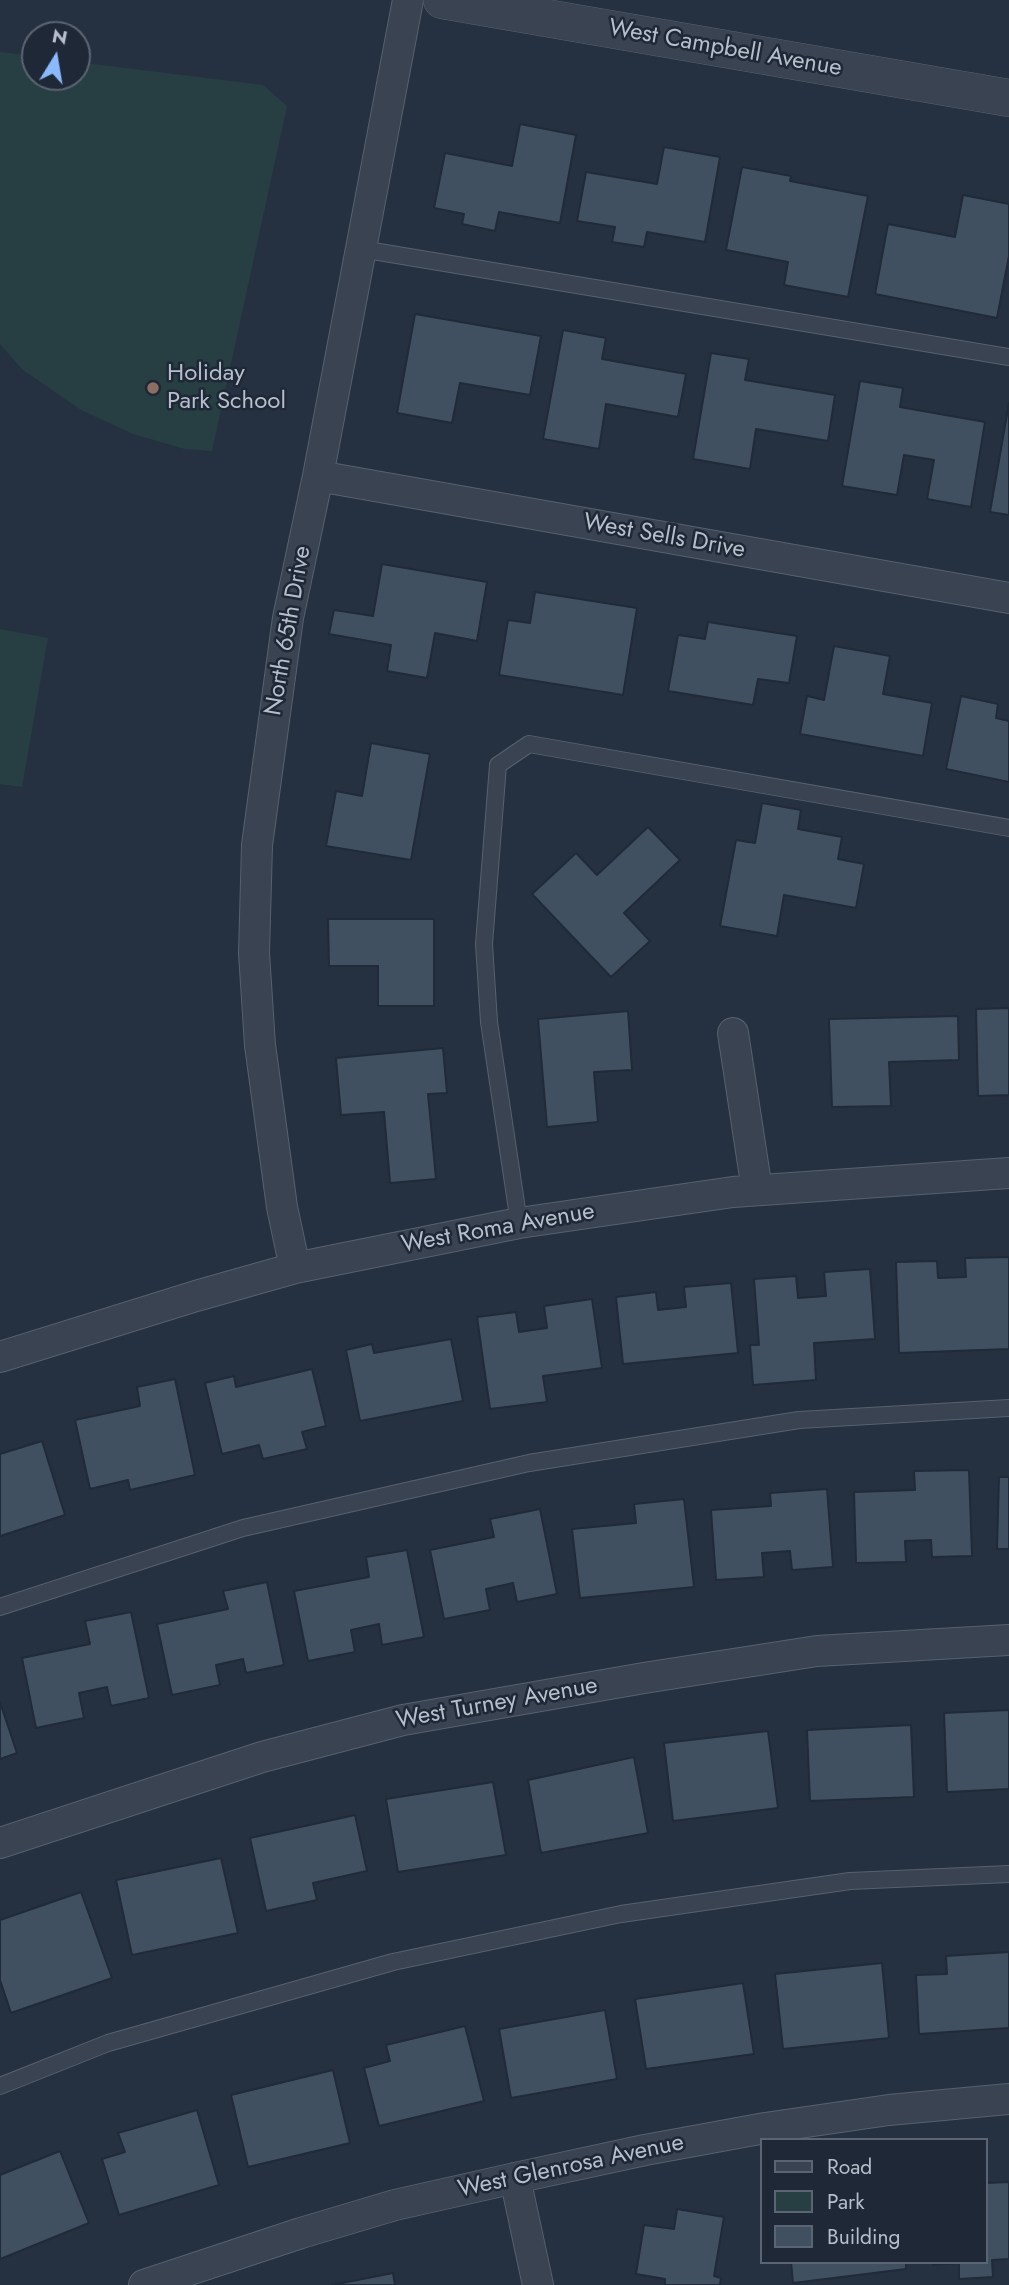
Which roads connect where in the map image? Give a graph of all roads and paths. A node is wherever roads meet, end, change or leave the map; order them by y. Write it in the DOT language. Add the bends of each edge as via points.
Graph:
graph roads {
  1 [pos="408,0"];
  2 [pos="442,0"];
  3 [pos="1009,98"];
  4 [pos="361,249"];
  5 [pos="1009,356"];
  6 [pos="318,476"];
  7 [pos="1009,597"];
  8 [pos="1009,828"];
  9 [pos="733,1033"];
  10 [pos="1009,1173"];
  11 [pos="757,1191"];
  12 [pos="519,1223"];
  13 [pos="295,1268"];
  14 [pos="0,1357"];
  15 [pos="1009,1408"];
  16 [pos="0,1606"];
  17 [pos="1009,1640"];
  18 [pos="0,1843"];
  19 [pos="1009,1874"];
  20 [pos="0,2086"];
  21 [pos="1009,2099"];
  22 [pos="515,2178"];
  23 [pos="144,2285"];
  24 [pos="538,2285"];
  1 -- 4 [label="street, North 65th Drive"];
  2 -- 3 [label="street, West Campbell Avenue"];
  4 -- 5 [label="lane"];
  4 -- 6 [label="street, North 65th Drive"];
  6 -- 7 [label="street, West Sells Drive"];
  6 -- 13 [label="street, North 65th Drive" via="288,618 257,845 254,953 260,1045"];
  8 -- 12 [label="lane" via="529,744 498,765 484,944 489,1022"];
  9 -- 11 [label="street"];
  10 -- 11 [label="street, West Roma Avenue"];
  11 -- 12 [label="street, West Roma Avenue"];
  12 -- 13 [label="street, West Roma Avenue"];
  13 -- 14 [label="street, West Roma Avenue"];
  15 -- 16 [label="lane" via="799,1420 529,1463 243,1528"];
  17 -- 18 [label="street, West Turney Avenue" via="817,1651 403,1720 262,1757"];
  19 -- 20 [label="lane" via="850,1881 581,1922 393,1962 108,2043"];
  21 -- 22 [label="street, West Glenrosa Avenue" via="765,2128"];
  22 -- 23 [label="street, West Glenrosa Avenue" via="395,2205"];
  22 -- 24 [label="street"];
}
